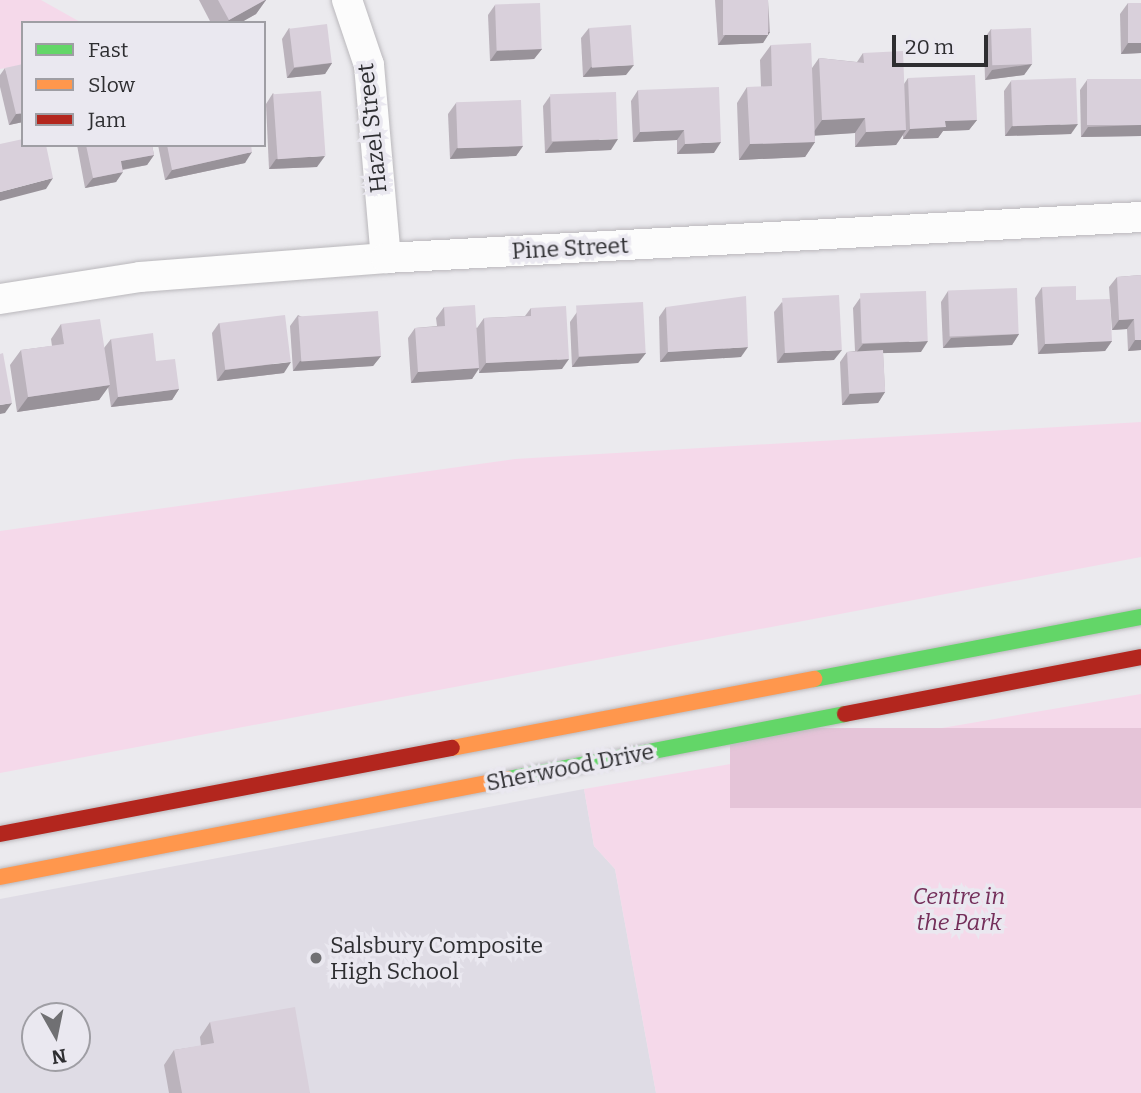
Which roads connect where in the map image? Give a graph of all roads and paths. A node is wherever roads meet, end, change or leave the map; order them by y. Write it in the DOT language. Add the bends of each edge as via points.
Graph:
graph roads {
  1 [pos="347,0"];
  2 [pos="1141,217"];
  3 [pos="386,258"];
  4 [pos="0,299"];
  5 [pos="1141,617"];
  6 [pos="1141,657"];
  7 [pos="0,834"];
  8 [pos="0,877"];
  1 -- 3 [label="street, Hazel Street" via="369,65"];
  2 -- 3 [label="street, Pine Street"];
  3 -- 4 [label="street, Pine Street" via="139,277"];
  5 -- 7 [label="main road, Sherwood Drive"];
  6 -- 8 [label="main road, Sherwood Drive"];
}
